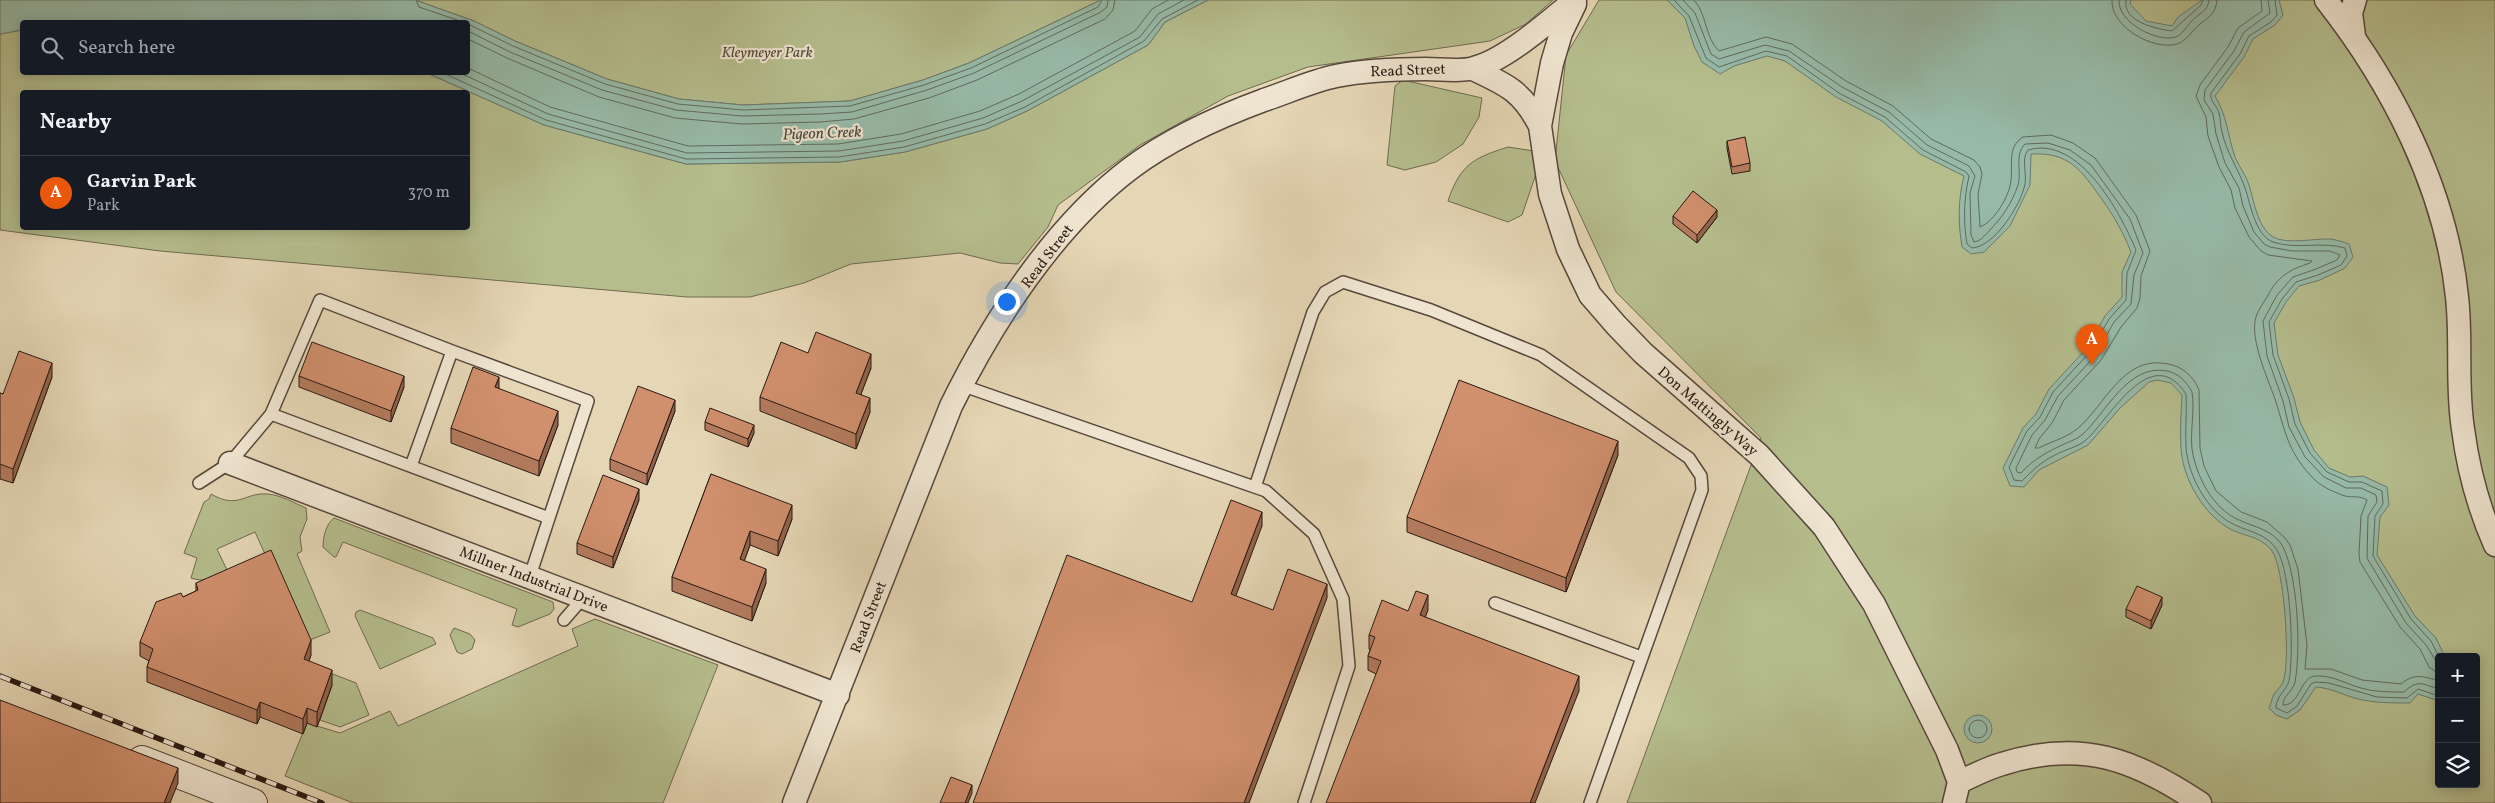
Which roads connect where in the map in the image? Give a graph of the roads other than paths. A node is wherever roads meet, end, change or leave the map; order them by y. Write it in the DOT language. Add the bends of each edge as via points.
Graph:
graph roads {
  1 [pos="1576,0"];
  2 [pos="2326,0"];
  3 [pos="2355,0"];
  4 [pos="2354,36"];
  5 [pos="1473,68"];
  6 [pos="1540,126"];
  7 [pos="452,351"];
  8 [pos="961,385"];
  9 [pos="271,414"];
  10 [pos="230,464"];
  11 [pos="411,466"];
  12 [pos="199,483"];
  13 [pos="1255,487"];
  14 [pos="549,518"];
  15 [pos="2495,545"];
  16 [pos="530,576"];
  17 [pos="583,598"];
  18 [pos="1495,603"];
  19 [pos="564,620"];
  20 [pos="1641,656"];
  21 [pos="838,695"];
  22 [pos="123,753"];
  23 [pos="1957,792"];
  24 [pos="252,803"];
  25 [pos="794,803"];
  26 [pos="1304,803"];
  27 [pos="1590,803"];
  28 [pos="2200,803"];
  1 -- 5 [label="street, Read Street" via="1531,37"];
  1 -- 6 [label="street, Don Mattingly Way" via="1552,63"];
  2 -- 4 [label="street"];
  3 -- 4 [label="street" via="2351,13"];
  4 -- 15 [label="street" via="2396,108 2441,216 2457,297 2462,428 2481,506"];
  5 -- 6 [label="street, Read Street" via="1506,85 1529,105"];
  5 -- 8 [label="street, Read Street" via="1402,69 1333,77 1237,110 1148,156 1086,207 1059,236 997,323"];
  6 -- 23 [label="street, Don Mattingly Way" via="1550,194 1558,222 1590,295 1643,354 1759,455 1824,527 1874,604 1947,750"];
  7 -- 9 [label="lane" via="320,300"];
  7 -- 11 [label="lane"];
  7 -- 14 [label="lane" via="588,401"];
  8 -- 13 [label="lane"];
  8 -- 21 [label="street, Read Street"];
  9 -- 10 [label="lane"];
  9 -- 11 [label="lane"];
  10 -- 12 [label="lane"];
  10 -- 16 [label="street, Millner Industrial Drive" via="323,507"];
  11 -- 14 [label="lane"];
  13 -- 20 [label="lane" via="1313,312 1325,292 1343,282 1431,310 1541,355 1689,458 1701,476 1702,490"];
  13 -- 26 [label="lane" via="1266,491 1314,534 1343,599 1349,666"];
  14 -- 16 [label="lane"];
  16 -- 17 [label="street, Millner Industrial Drive"];
  17 -- 19 [label="lane"];
  17 -- 21 [label="street, Millner Industrial Drive"];
  18 -- 20 [label="lane"];
  20 -- 27 [label="lane"];
  21 -- 25 [label="street, Read Street"];
  22 -- 24 [label="street"];
  23 -- 28 [label="street" via="2001,764 2063,753 2122,761 2143,769"];
}
